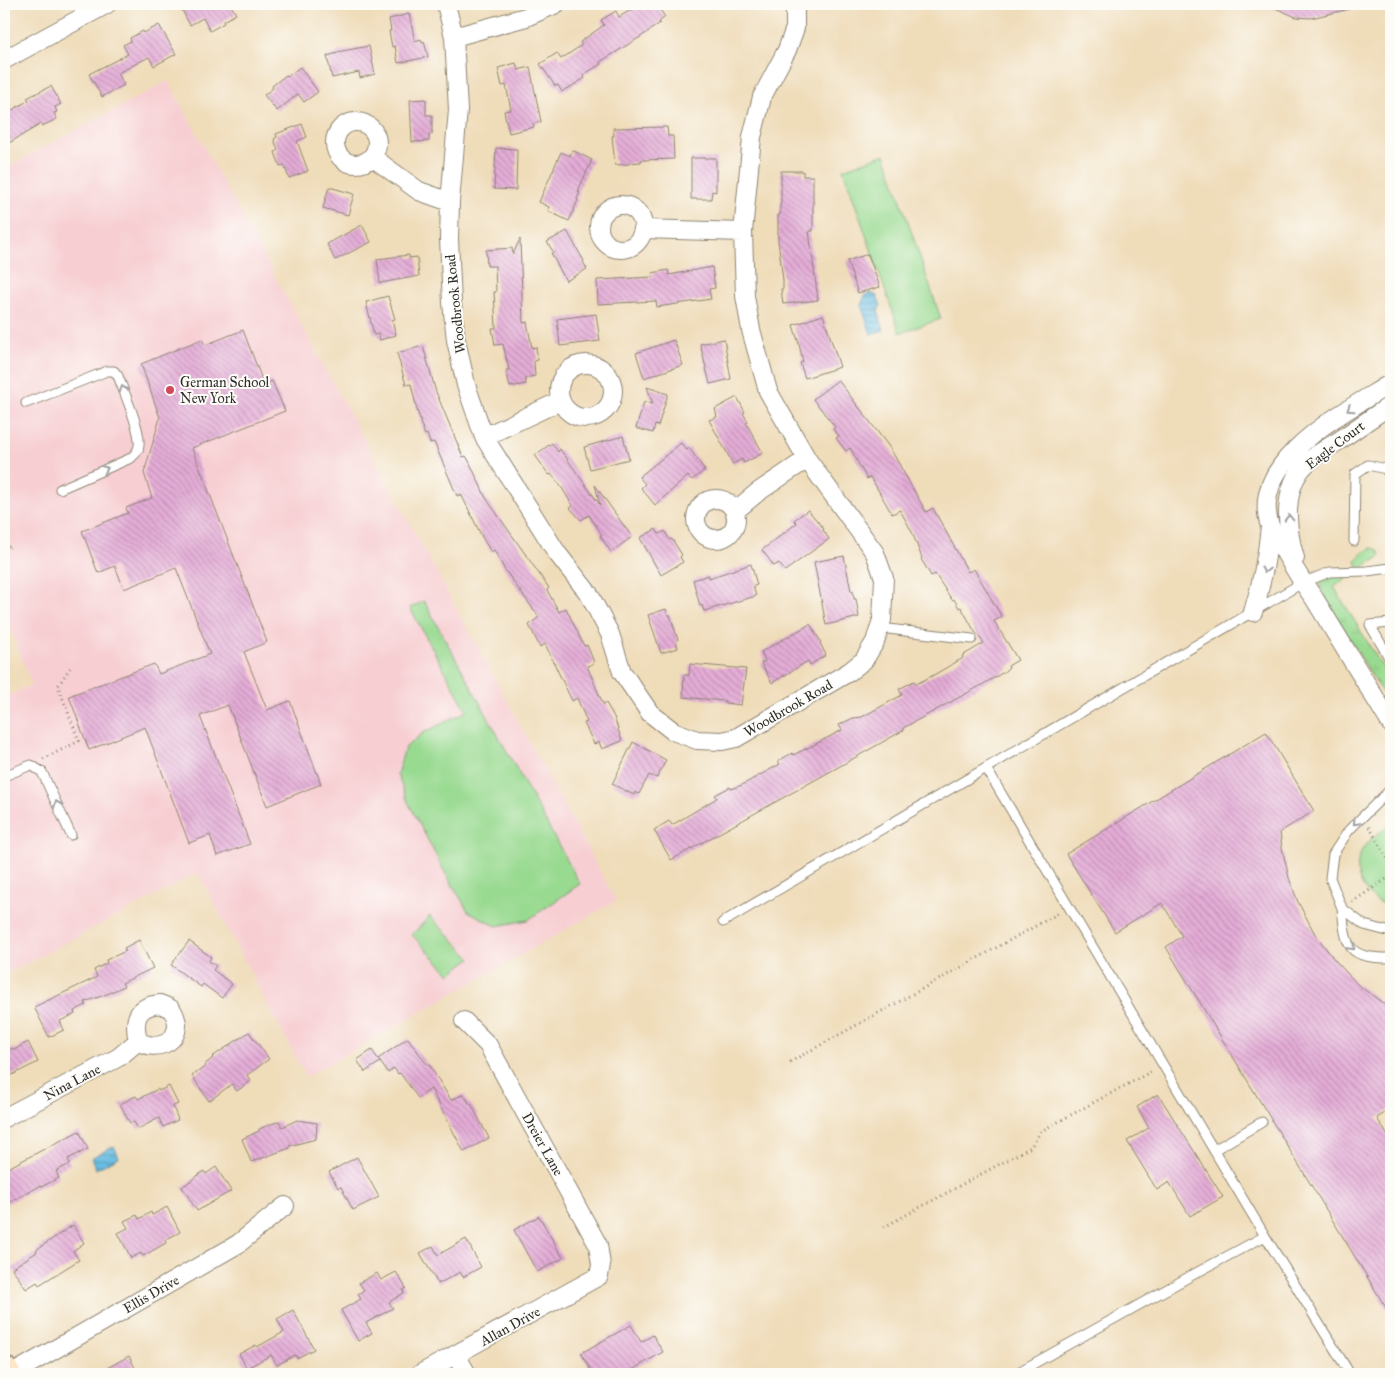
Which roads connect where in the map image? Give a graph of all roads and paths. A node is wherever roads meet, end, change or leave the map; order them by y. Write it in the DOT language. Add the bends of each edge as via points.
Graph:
graph roads {
  1 [pos="107,4"];
  2 [pos="446,4"];
  3 [pos="556,4"];
  4 [pos="794,4"];
  5 [pos="454,37"];
  6 [pos="4,60"];
  7 [pos="372,157"];
  8 [pos="450,202"];
  9 [pos="643,229"];
  10 [pos="743,232"];
  11 [pos="1391,383"];
  12 [pos="560,401"];
  13 [pos="26,403"];
  14 [pos="1391,405"];
  15 [pos="484,438"];
  16 [pos="807,459"];
  17 [pos="1391,478"];
  18 [pos="60,489"];
  19 [pos="735,511"];
  20 [pos="1270,527"];
  21 [pos="1354,540"];
  22 [pos="13,545"];
  23 [pos="4,549"];
  24 [pos="1391,568"];
  25 [pos="1302,583"];
  26 [pos="1252,612"];
  27 [pos="1391,623"];
  28 [pos="880,628"];
  29 [pos="972,639"];
  30 [pos="1391,661"];
  31 [pos="70,668"];
  32 [pos="1391,724"];
  33 [pos="31,765"];
  34 [pos="986,768"];
  35 [pos="4,776"];
  36 [pos="1391,789"];
  37 [pos="1362,816"];
  38 [pos="71,835"];
  39 [pos="1391,864"];
  40 [pos="1391,868"];
  41 [pos="1391,876"];
  42 [pos="1070,907"];
  43 [pos="1342,908"];
  44 [pos="723,922"];
  45 [pos="1391,932"];
  46 [pos="1391,958"];
  47 [pos="464,1021"];
  48 [pos="138,1041"];
  49 [pos="790,1062"];
  50 [pos="1163,1064"];
  51 [pos="4,1118"];
  52 [pos="1262,1122"];
  53 [pos="1214,1150"];
  54 [pos="285,1206"];
  55 [pos="884,1228"];
  56 [pos="1265,1236"];
  57 [pos="599,1276"];
  58 [pos="456,1355"];
  59 [pos="4,1369"];
  60 [pos="8,1374"];
  61 [pos="12,1374"];
  62 [pos="420,1374"];
  63 [pos="467,1374"];
  64 [pos="1015,1374"];
  65 [pos="1350,1374"];
  1 -- 6 [label="street"];
  2 -- 5 [label="street, Woodbrook Road"];
  3 -- 5 [label="street" via="526,17"];
  4 -- 10 [label="street, Woodbrook Road" via="795,28 788,50 762,97 752,137"];
  5 -- 8 [label="street, Woodbrook Road" via="458,110"];
  7 -- 8 [label="street" via="419,191"];
  8 -- 15 [label="street, Woodbrook Road" via="449,240 456,340 466,385"];
  9 -- 10 [label="street"];
  10 -- 16 [label="street, Woodbrook Road" via="751,330 768,391"];
  11 -- 20 [label="street, Eagle Court, one-way" via="1296,447 1272,480 1267,502"];
  12 -- 15 [label="street"];
  18 -- 13 [label="lane, one-way" via="131,458 137,452 139,435 118,376 114,371 107,371"];
  25 -- 14 [label="street, Eagle Court, one-way" via="1290,542 1288,512 1293,481 1306,464"];
  15 -- 28 [label="street, Woodbrook Road" via="557,553 589,594 610,634 622,672 650,713 674,731 696,740 736,738 849,672 864,660"];
  16 -- 19 [label="street"];
  16 -- 28 [label="street, Woodbrook Road" via="875,553 884,578"];
  17 -- 21 [label="lane" via="1386,469 1368,466 1356,474"];
  20 -- 25 [label="street, Eagle Court"];
  20 -- 26 [label="street, Eagle Court, one-way" via="1267,560"];
  22 -- 23 [label="path"];
  24 -- 25 [label="lane" via="1330,572"];
  25 -- 26 [label="lane"];
  25 -- 32 [label="street, Eagle Court"];
  26 -- 34 [label="lane"];
  27 -- 30 [label="lane" via="1370,625"];
  28 -- 29 [label="lane"];
  31 -- 33 [label="path" via="58,686 79,741"];
  33 -- 35 [label="lane"];
  38 -- 33 [label="lane, one-way" via="42,772"];
  34 -- 42 [label="lane"];
  34 -- 44 [label="lane"];
  36 -- 37 [label="lane"];
  37 -- 39 [label="path"];
  37 -- 43 [label="lane, one-way" via="1348,830 1333,854 1330,878"];
  40 -- 41 [label="path"];
  41 -- 43 [label="path"];
  42 -- 49 [label="path"];
  42 -- 50 [label="lane"];
  43 -- 45 [label="lane" via="1364,925"];
  43 -- 46 [label="lane, one-way" via="1345,938 1354,951 1371,958"];
  47 -- 57 [label="street, Dreier Lane" via="488,1045 598,1245"];
  48 -- 51 [label="street, Nina Lane" via="118,1057"];
  50 -- 53 [label="lane"];
  50 -- 55 [label="path" via="1041,1131 1031,1147"];
  52 -- 53 [label="lane"];
  53 -- 56 [label="lane"];
  54 -- 61 [label="street, Ellis Drive" via="238,1244"];
  56 -- 64 [label="lane"];
  56 -- 65 [label="lane"];
  57 -- 58 [label="street, Allan Drive"];
  58 -- 62 [label="street, Allan Drive"];
  58 -- 63 [label="street"];
  59 -- 60 [label="main road"];
}
